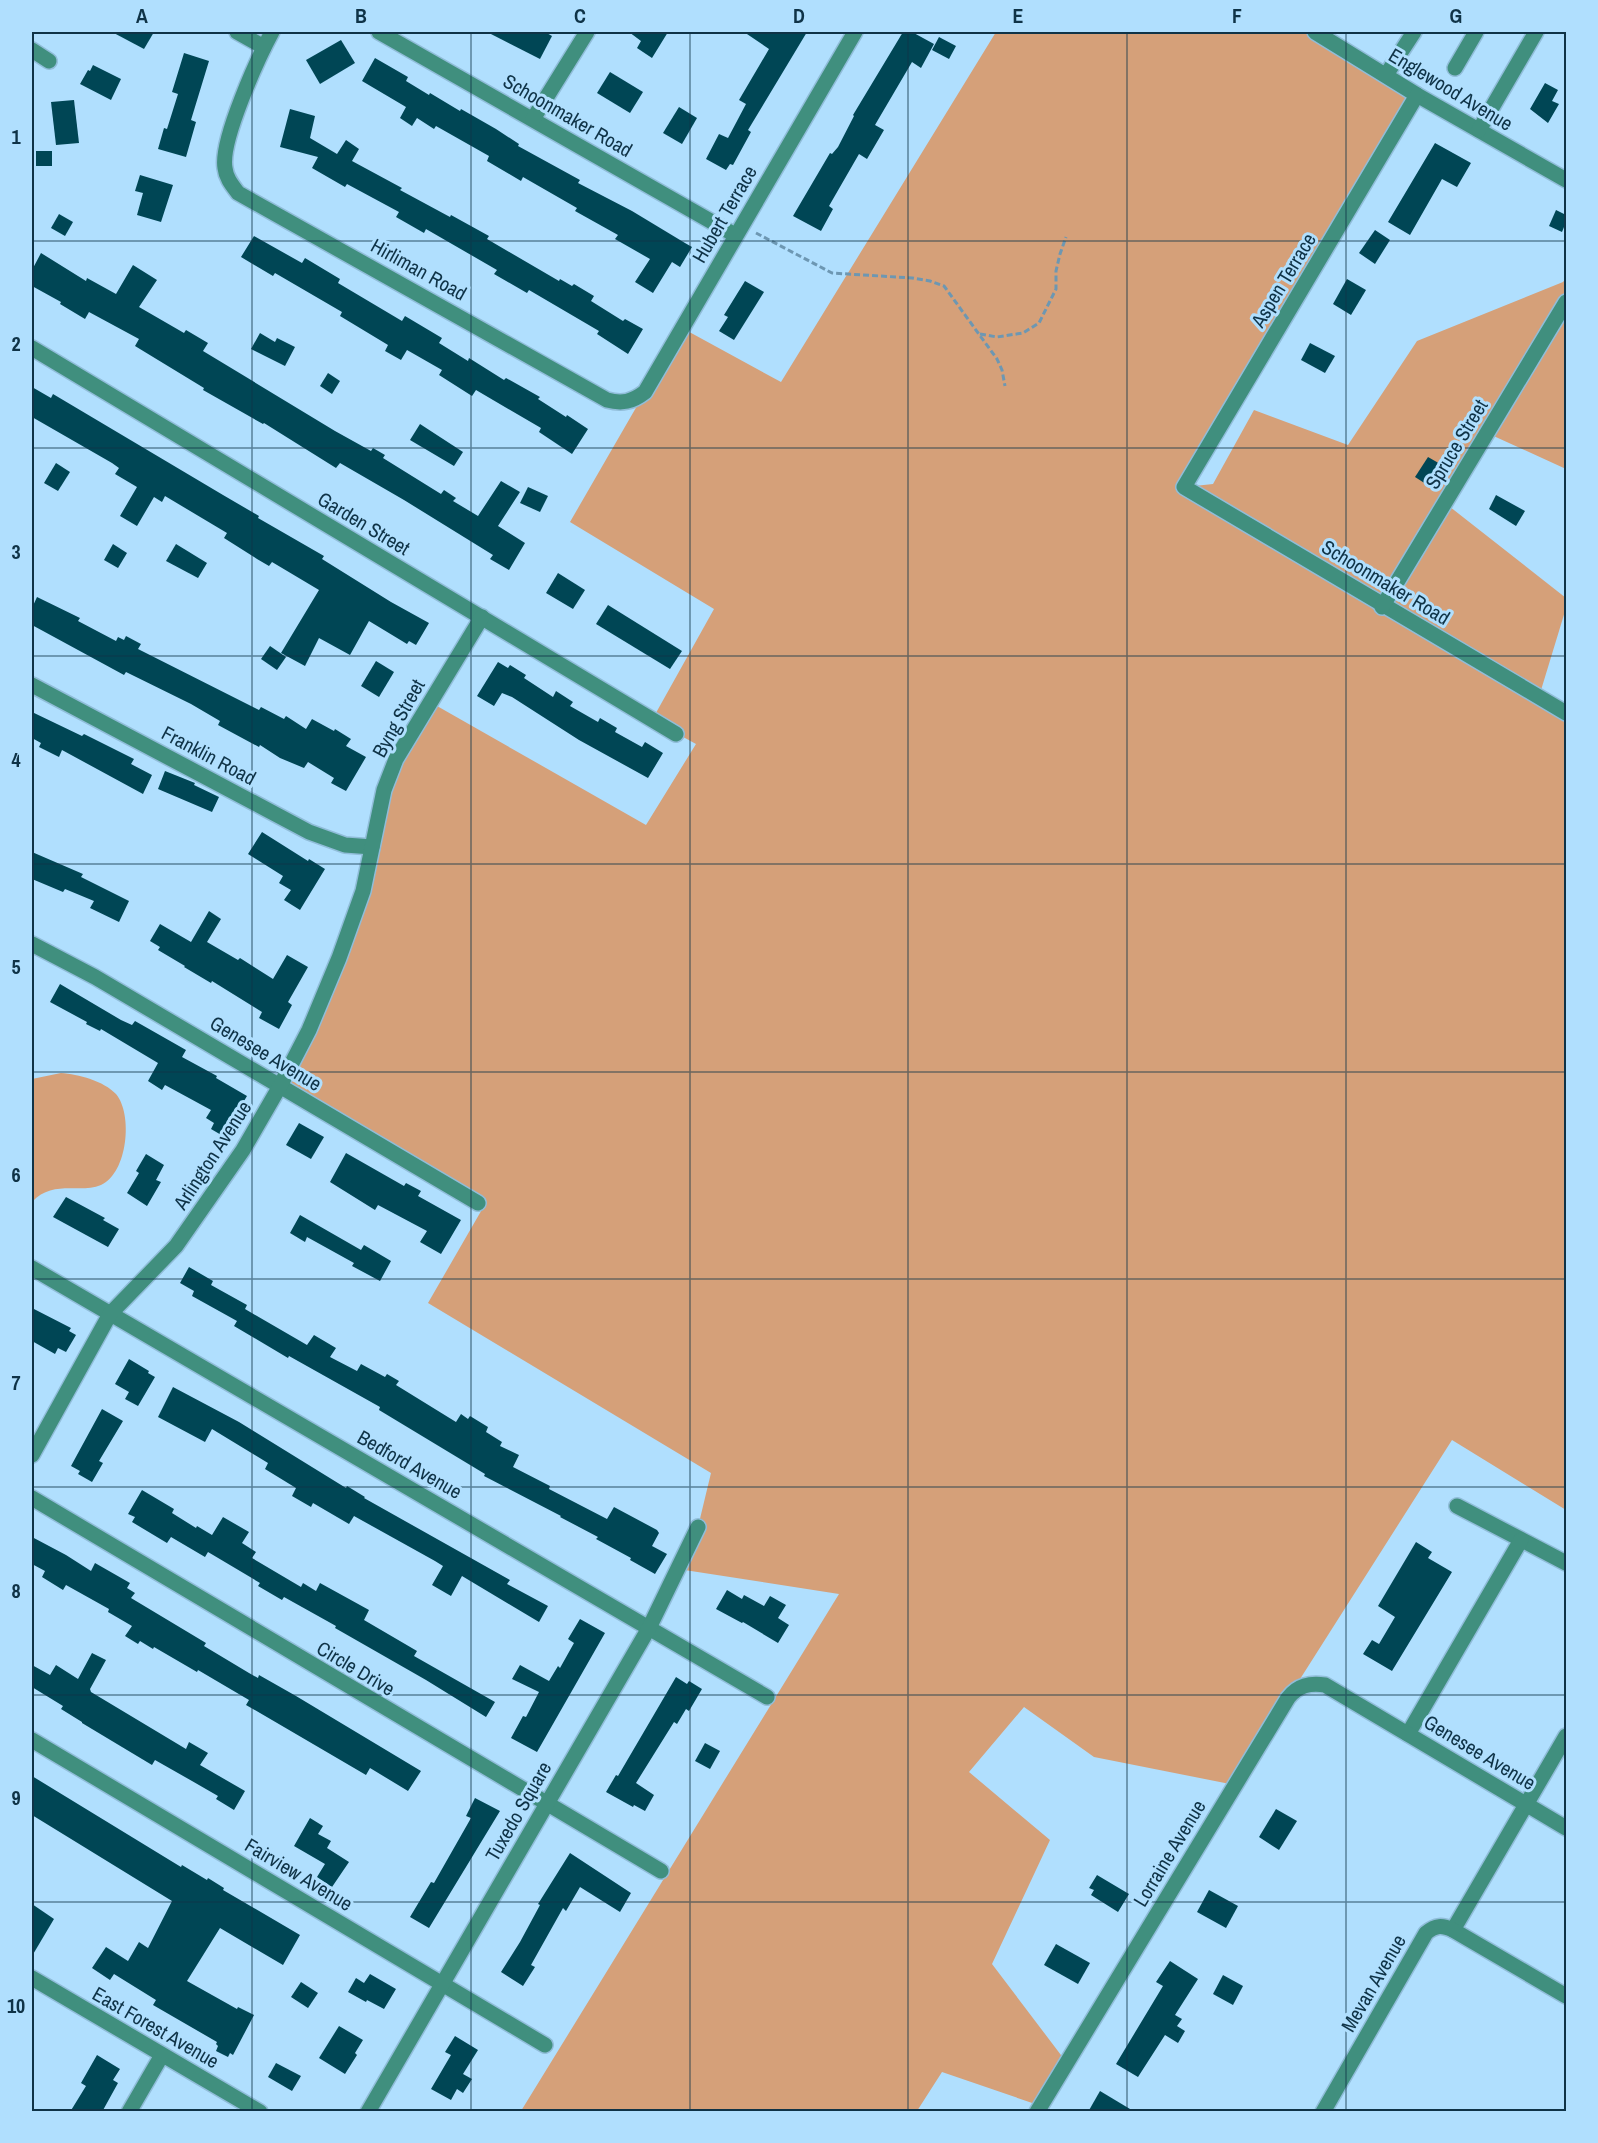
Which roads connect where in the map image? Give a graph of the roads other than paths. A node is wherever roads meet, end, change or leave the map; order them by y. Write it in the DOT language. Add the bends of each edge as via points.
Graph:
graph roads {
  1 [pos="237,32"];
  2 [pos="272,32"];
  3 [pos="380,32"];
  4 [pos="587,32"];
  5 [pos="855,32"];
  6 [pos="1315,32"];
  7 [pos="1414,32"];
  8 [pos="1476,32"];
  9 [pos="1536,32"];
  10 [pos="264,47"];
  11 [pos="32,50"];
  12 [pos="49,61"];
  13 [pos="1455,68"];
  14 [pos="1386,75"];
  15 [pos="1417,94"];
  16 [pos="533,119"];
  17 [pos="1479,130"];
  18 [pos="1566,180"];
  19 [pos="738,230"];
  20 [pos="1566,302"];
  21 [pos="32,348"];
  22 [pos="618,403"];
  23 [pos="1184,487"];
  24 [pos="1383,606"];
  25 [pos="482,618"];
  26 [pos="32,685"];
  27 [pos="1566,712"];
  28 [pos="676,734"];
  29 [pos="372,847"];
  30 [pos="32,944"];
  31 [pos="280,1086"];
  32 [pos="478,1203"];
  33 [pos="32,1268"];
  34 [pos="110,1314"];
  35 [pos="32,1455"];
  36 [pos="32,1498"];
  37 [pos="1457,1506"];
  38 [pos="698,1527"];
  39 [pos="1521,1540"];
  40 [pos="1566,1563"];
  41 [pos="649,1628"];
  42 [pos="767,1697"];
  43 [pos="1372,1712"];
  44 [pos="1407,1734"];
  45 [pos="1566,1736"];
  46 [pos="32,1740"];
  47 [pos="1527,1804"];
  48 [pos="546,1805"];
  49 [pos="1566,1828"];
  50 [pos="661,1871"];
  51 [pos="1453,1930"];
  52 [pos="32,1978"];
  53 [pos="443,1984"];
  54 [pos="1566,1996"];
  55 [pos="545,2045"];
  56 [pos="162,2055"];
  57 [pos="1326,2110"];
  58 [pos="129,2112"];
  59 [pos="260,2112"];
  60 [pos="368,2112"];
  61 [pos="1037,2112"];
  1 -- 10 [label="street"];
  2 -- 10 [label="street"];
  3 -- 16 [label="street, Schoonmaker Road"];
  4 -- 16 [label="street"];
  5 -- 19 [label="street, Hubert Terrace"];
  6 -- 14 [label="street, Englewood Avenue"];
  7 -- 14 [label="street"];
  8 -- 13 [label="street"];
  9 -- 17 [label="street"];
  10 -- 22 [label="street, Hirliman Road" via="225,153 229,182 238,193"];
  11 -- 12 [label="street"];
  14 -- 15 [label="street, Englewood Avenue"];
  15 -- 17 [label="street, Englewood Avenue"];
  15 -- 23 [label="street, Aspen Terrace"];
  16 -- 19 [label="street, Schoonmaker Road"];
  17 -- 18 [label="street, Englewood Avenue"];
  19 -- 22 [label="street, Hubert Terrace" via="645,392 634,400"];
  20 -- 24 [label="street, Spruce Street"];
  21 -- 25 [label="street, Garden Street"];
  23 -- 24 [label="street, Schoonmaker Road"];
  24 -- 27 [label="street, Schoonmaker Road"];
  25 -- 28 [label="street, Garden Street"];
  25 -- 29 [label="street, Byng Street" via="396,759 384,790"];
  26 -- 29 [label="street, Franklin Road" via="309,832 345,845"];
  29 -- 31 [label="street, Arlington Avenue" via="363,891 339,958"];
  30 -- 31 [label="street, Genesee Avenue"];
  31 -- 32 [label="street, Genesee Avenue"];
  31 -- 34 [label="street, Arlington Avenue" via="243,1150 176,1246"];
  33 -- 34 [label="street, Bedford Avenue"];
  34 -- 35 [label="street, Arlington Avenue"];
  34 -- 41 [label="street, Bedford Avenue"];
  36 -- 48 [label="street, Circle Drive"];
  37 -- 39 [label="street"];
  38 -- 41 [label="street, Tuxedo Square"];
  39 -- 40 [label="street"];
  39 -- 44 [label="street"];
  41 -- 42 [label="street, Bedford Avenue"];
  41 -- 48 [label="street, Tuxedo Square"];
  43 -- 44 [label="street, Genesee Avenue"];
  43 -- 61 [label="street, Lorraine Avenue" via="1325,1685 1302,1686 1288,1698"];
  44 -- 47 [label="street, Genesee Avenue"];
  45 -- 47 [label="street"];
  46 -- 53 [label="street, Fairview Avenue"];
  47 -- 49 [label="street, Genesee Avenue"];
  47 -- 51 [label="street"];
  48 -- 50 [label="street, Circle Drive"];
  48 -- 53 [label="street, Tuxedo Square"];
  51 -- 54 [label="street"];
  51 -- 57 [label="street, Mevan Avenue" via="1443,1926 1426,1933"];
  52 -- 56 [label="street, East Forest Avenue"];
  53 -- 55 [label="street, Fairview Avenue"];
  53 -- 60 [label="street, Tuxedo Square"];
  56 -- 58 [label="street"];
  56 -- 59 [label="street, East Forest Avenue"];
}
